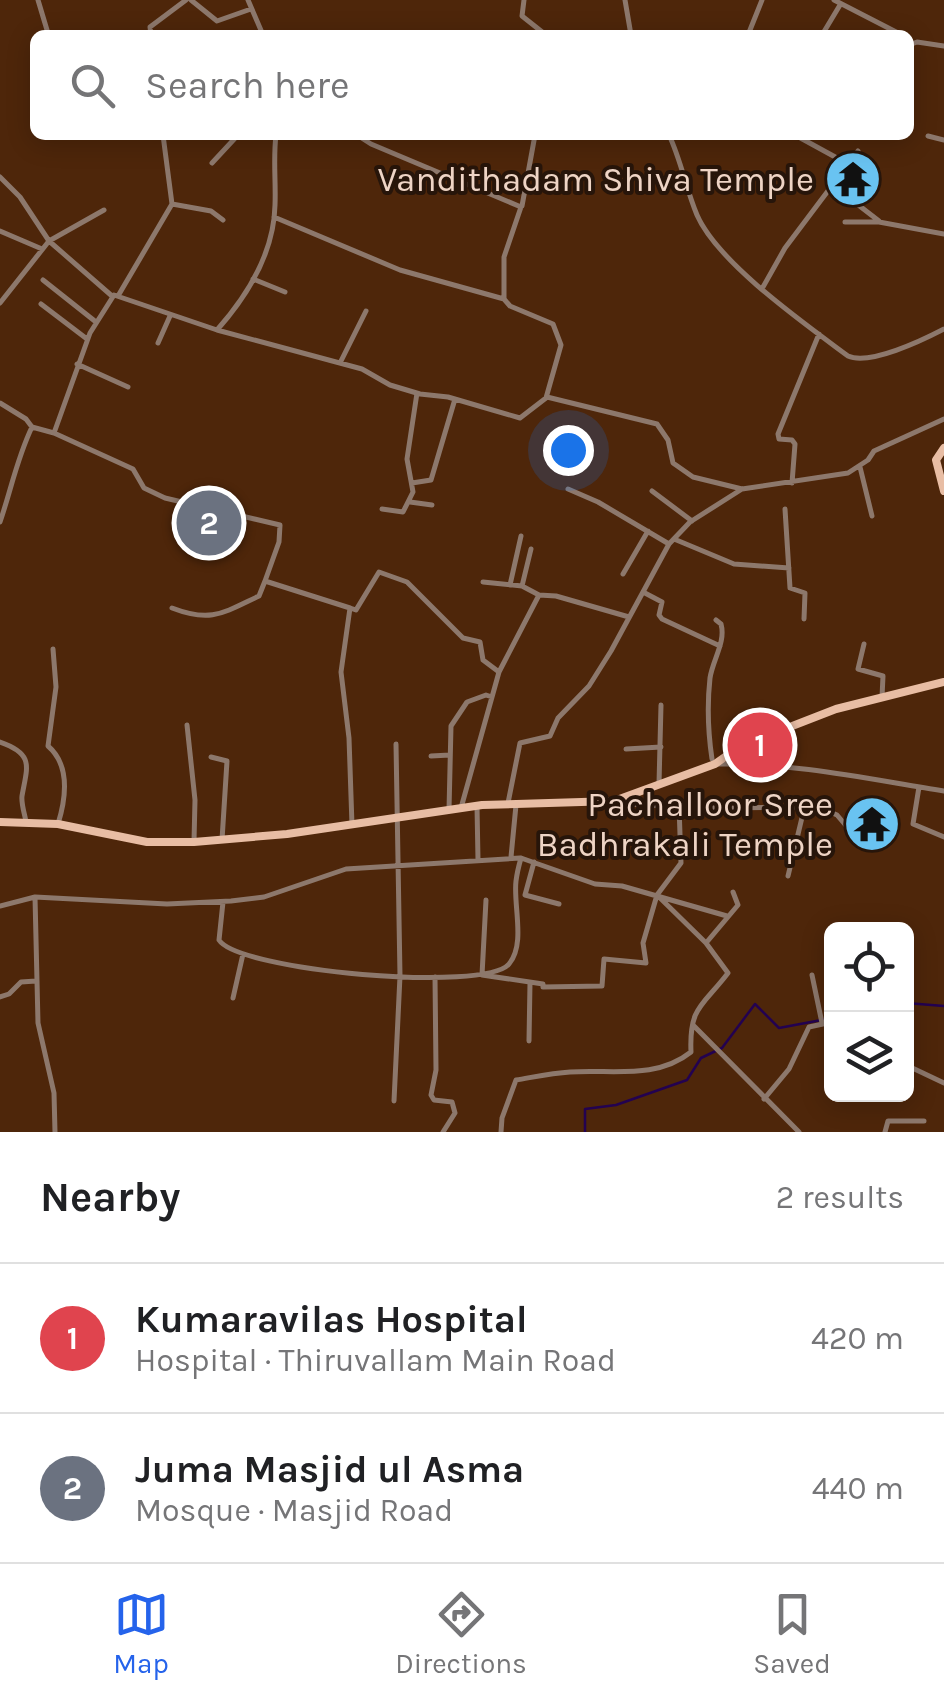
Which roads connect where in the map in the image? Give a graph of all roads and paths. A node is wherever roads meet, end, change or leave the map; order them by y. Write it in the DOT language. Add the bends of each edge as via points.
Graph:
graph roads {
  1 [pos="38,0"];
  2 [pos="188,0"];
  3 [pos="248,0"];
  4 [pos="524,0"];
  5 [pos="625,0"];
  6 [pos="762,0"];
  7 [pos="836,2"];
  8 [pos="249,12"];
  9 [pos="47,30"];
  10 [pos="150,30"];
  11 [pos="261,30"];
  12 [pos="540,30"];
  13 [pos="630,30"];
  14 [pos="750,30"];
  15 [pos="824,30"];
  16 [pos="892,30"];
  17 [pos="914,42"];
  18 [pos="944,46"];
  19 [pos="928,136"];
  20 [pos="164,140"];
  21 [pos="233,140"];
  22 [pos="275,140"];
  23 [pos="365,140"];
  24 [pos="534,140"];
  25 [pos="671,140"];
  26 [pos="804,140"];
  27 [pos="944,140"];
  28 [pos="858,150"];
  29 [pos="212,163"];
  30 [pos="848,164"];
  31 [pos="0,177"];
  32 [pos="848,197"];
  33 [pos="172,204"];
  34 [pos="521,207"];
  35 [pos="104,210"];
  36 [pos="274,216"];
  37 [pos="223,220"];
  38 [pos="845,222"];
  39 [pos="882,223"];
  40 [pos="0,230"];
  41 [pos="944,234"];
  42 [pos="49,241"];
  43 [pos="42,249"];
  44 [pos="253,278"];
  45 [pos="42,280"];
  46 [pos="763,287"];
  47 [pos="285,292"];
  48 [pos="115,296"];
  49 [pos="504,299"];
  50 [pos="0,304"];
  51 [pos="41,304"];
  52 [pos="366,312"];
  53 [pos="170,316"];
  54 [pos="96,322"];
  55 [pos="944,329"];
  56 [pos="216,330"];
  57 [pos="818,334"];
  58 [pos="87,338"];
  59 [pos="158,344"];
  60 [pos="340,363"];
  61 [pos="76,364"];
  62 [pos="128,388"];
  63 [pos="417,393"];
  64 [pos="546,398"];
  65 [pos="456,399"];
  66 [pos="0,403"];
  67 [pos="944,420"];
  68 [pos="32,427"];
  69 [pos="54,434"];
  70 [pos="944,448"];
  71 [pos="860,467"];
  72 [pos="412,482"];
  73 [pos="792,483"];
  74 [pos="568,489"];
  75 [pos="742,489"];
  76 [pos="652,491"];
  77 [pos="944,491"];
  78 [pos="410,502"];
  79 [pos="432,505"];
  80 [pos="382,510"];
  81 [pos="786,510"];
  82 [pos="2,512"];
  83 [pos="872,516"];
  84 [pos="692,521"];
  85 [pos="0,522"];
  86 [pos="648,532"];
  87 [pos="522,536"];
  88 [pos="671,541"];
  89 [pos="531,549"];
  90 [pos="789,568"];
  91 [pos="623,574"];
  92 [pos="265,581"];
  93 [pos="482,582"];
  94 [pos="510,584"];
  95 [pos="522,586"];
  96 [pos="643,592"];
  97 [pos="539,595"];
  98 [pos="172,608"];
  99 [pos="350,608"];
  100 [pos="629,617"];
  101 [pos="804,619"];
  102 [pos="716,620"];
  103 [pos="864,644"];
  104 [pos="720,646"];
  105 [pos="53,649"];
  106 [pos="499,672"];
  107 [pos="944,682"];
  108 [pos="492,698"];
  109 [pos="882,698"];
  110 [pos="660,705"];
  111 [pos="187,725"];
  112 [pos="0,742"];
  113 [pos="396,744"];
  114 [pos="661,747"];
  115 [pos="626,749"];
  116 [pos="450,755"];
  117 [pos="430,756"];
  118 [pos="211,757"];
  119 [pos="714,762"];
  120 [pos="658,784"];
  121 [pos="919,787"];
  122 [pos="944,791"];
  123 [pos="617,800"];
  124 [pos="512,805"];
  125 [pos="805,805"];
  126 [pos="477,806"];
  127 [pos="679,806"];
  128 [pos="461,808"];
  129 [pos="449,810"];
  130 [pos="398,818"];
  131 [pos="0,822"];
  132 [pos="26,822"];
  133 [pos="58,824"];
  134 [pos="352,825"];
  135 [pos="854,835"];
  136 [pos="944,837"];
  137 [pos="222,840"];
  138 [pos="194,842"];
  139 [pos="511,858"];
  140 [pos="521,858"];
  141 [pos="478,860"];
  142 [pos="534,862"];
  143 [pos="398,866"];
  144 [pos="788,876"];
  145 [pos="732,892"];
  146 [pos="656,895"];
  147 [pos="35,897"];
  148 [pos="486,900"];
  149 [pos="223,902"];
  150 [pos="558,904"];
  151 [pos="0,906"];
  152 [pos="727,916"];
  153 [pos="706,943"];
  154 [pos="244,954"];
  155 [pos="482,975"];
  156 [pos="812,975"];
  157 [pos="400,976"];
  158 [pos="435,976"];
  159 [pos="37,982"];
  160 [pos="530,983"];
  161 [pos="0,997"];
  162 [pos="233,998"];
  163 [pos="822,1023"];
  164 [pos="693,1025"];
  165 [pos="529,1041"];
  166 [pos="914,1069"];
  167 [pos="944,1083"];
  168 [pos="764,1099"];
  169 [pos="394,1101"];
  170 [pos="924,1121"];
  171 [pos="55,1132"];
  172 [pos="442,1132"];
  173 [pos="502,1132"];
  174 [pos="799,1132"];
  175 [pos="885,1132"];
  1 -- 9 [label="street"];
  2 -- 8 [label="street" via="215,21"];
  2 -- 10 [label="street"];
  3 -- 8 [label="street"];
  4 -- 12 [label="street" via="522,16"];
  5 -- 13 [label="street"];
  6 -- 14 [label="street"];
  7 -- 15 [label="street"];
  7 -- 16 [label="street"];
  8 -- 11 [label="street"];
  17 -- 18 [label="street"];
  19 -- 27 [label="street"];
  20 -- 33 [label="street"];
  21 -- 29 [label="street"];
  22 -- 36 [label="street"];
  23 -- 34 [label="street"];
  24 -- 34 [label="street"];
  25 -- 46 [label="street" via="709,235"];
  26 -- 30 [label="street"];
  28 -- 30 [label="street"];
  30 -- 46 [label="street"];
  31 -- 42 [label="street"];
  32 -- 39 [label="street"];
  33 -- 37 [label="street"];
  33 -- 48 [label="street"];
  34 -- 49 [label="street" via="504,257"];
  35 -- 42 [label="street"];
  36 -- 44 [label="street"];
  36 -- 49 [label="street" via="400,270"];
  38 -- 39 [label="street"];
  39 -- 41 [label="street"];
  40 -- 43 [label="street"];
  42 -- 43 [label="street"];
  42 -- 48 [label="street"];
  43 -- 50 [label="street"];
  44 -- 47 [label="street"];
  44 -- 56 [label="street"];
  45 -- 54 [label="street"];
  46 -- 57 [label="street"];
  48 -- 53 [label="street"];
  48 -- 54 [label="street"];
  49 -- 64 [label="street" via="549,322 561,338"];
  51 -- 58 [label="street"];
  52 -- 60 [label="street"];
  53 -- 56 [label="street"];
  53 -- 59 [label="street"];
  54 -- 58 [label="street"];
  55 -- 57 [label="street" via="856,360"];
  56 -- 60 [label="street"];
  57 -- 73 [label="street" via="778,434 795,444"];
  58 -- 61 [label="street"];
  60 -- 63 [label="street"];
  61 -- 62 [label="street"];
  61 -- 69 [label="street"];
  63 -- 65 [label="street"];
  63 -- 72 [label="street" via="407,458"];
  64 -- 65 [label="street" via="520,418"];
  64 -- 75 [label="street" via="658,424 673,463 693,477"];
  65 -- 72 [label="street" via="431,480"];
  66 -- 68 [label="street"];
  67 -- 71 [label="street" via="874,450"];
  68 -- 69 [label="street"];
  68 -- 82 [label="street"];
  69 -- 92 [label="street" via="134,469 144,488 165,498 280,525"];
  70 -- 77 [label="main road" via="936,460"];
  71 -- 73 [label="street"];
  71 -- 83 [label="street"];
  72 -- 78 [label="street"];
  73 -- 75 [label="street"];
  74 -- 86 [label="street"];
  75 -- 84 [label="street"];
  76 -- 84 [label="street"];
  78 -- 79 [label="street"];
  78 -- 80 [label="street" via="401,513"];
  81 -- 90 [label="street"];
  82 -- 85 [label="street"];
  84 -- 88 [label="street"];
  86 -- 88 [label="street"];
  86 -- 91 [label="street"];
  87 -- 94 [label="street"];
  88 -- 90 [label="street" via="734,564"];
  88 -- 96 [label="street"];
  89 -- 95 [label="street"];
  90 -- 101 [label="street" via="790,588 805,593"];
  92 -- 98 [label="street" via="259,596 225,612 196,617"];
  92 -- 99 [label="street"];
  93 -- 94 [label="street"];
  94 -- 95 [label="street"];
  95 -- 97 [label="street"];
  96 -- 100 [label="street"];
  96 -- 104 [label="street" via="662,602 662,619"];
  97 -- 100 [label="street"];
  97 -- 106 [label="street"];
  99 -- 106 [label="street" via="356,610 379,572 407,582 464,638 480,642 483,660"];
  99 -- 134 [label="street" via="341,672"];
  100 -- 124 [label="street" via="551,735 520,743"];
  102 -- 104 [label="street" via="723,628"];
  103 -- 109 [label="street" via="858,669 884,676"];
  104 -- 119 [label="street" via="707,706"];
  105 -- 133 [label="street" via="48,746 62,768 65,800"];
  106 -- 108 [label="street"];
  107 -- 109 [label="main road"];
  108 -- 116 [label="street" via="468,702 450,726"];
  108 -- 128 [label="street"];
  109 -- 119 [label="main road" via="836,708 742,744"];
  110 -- 114 [label="street"];
  111 -- 138 [label="street"];
  112 -- 132 [label="street" via="25,759"];
  113 -- 130 [label="street"];
  114 -- 115 [label="street"];
  114 -- 120 [label="street"];
  116 -- 117 [label="street"];
  116 -- 129 [label="street"];
  118 -- 137 [label="street" via="227,761"];
  119 -- 120 [label="main road"];
  119 -- 121 [label="street" via="823,769"];
  120 -- 123 [label="main road"];
  121 -- 122 [label="street"];
  121 -- 136 [label="street" via="913,824"];
  123 -- 124 [label="main road"];
  123 -- 127 [label="street"];
  124 -- 126 [label="main road"];
  124 -- 139 [label="street"];
  125 -- 127 [label="street"];
  125 -- 135 [label="street" via="837,815"];
  125 -- 144 [label="street"];
  126 -- 128 [label="main road"];
  126 -- 141 [label="street"];
  127 -- 146 [label="street" via="681,863"];
  128 -- 129 [label="main road"];
  129 -- 130 [label="main road"];
  130 -- 134 [label="main road"];
  130 -- 143 [label="street"];
  131 -- 132 [label="main road"];
  132 -- 133 [label="main road"];
  133 -- 138 [label="main road" via="147,842"];
  134 -- 137 [label="main road"];
  137 -- 138 [label="main road"];
  139 -- 140 [label="street"];
  139 -- 141 [label="street"];
  140 -- 142 [label="street"];
  140 -- 155 [label="street" via="513,957 503,969"];
  141 -- 143 [label="street"];
  142 -- 146 [label="street" via="595,884"];
  142 -- 150 [label="street" via="525,894"];
  143 -- 149 [label="street" via="346,870 264,897"];
  143 -- 157 [label="street"];
  145 -- 152 [label="street" via="738,905"];
  146 -- 152 [label="street"];
  146 -- 153 [label="street"];
  146 -- 160 [label="street" via="643,944 646,963 604,959 602,986"];
  147 -- 149 [label="street"];
  147 -- 151 [label="street"];
  147 -- 159 [label="street"];
  148 -- 155 [label="street"];
  149 -- 154 [label="street" via="219,940"];
  152 -- 153 [label="street"];
  153 -- 164 [label="street" via="728,973 698,1005"];
  154 -- 157 [label="street" via="305,968"];
  154 -- 162 [label="street"];
  155 -- 158 [label="street"];
  155 -- 160 [label="street"];
  156 -- 163 [label="street"];
  157 -- 158 [label="street"];
  157 -- 169 [label="street"];
  158 -- 172 [label="street" via="430,1095 455,1107"];
  159 -- 161 [label="street" via="21,982"];
  159 -- 171 [label="street"];
  160 -- 165 [label="street"];
  163 -- 168 [label="street" via="809,1026 789,1069"];
  164 -- 168 [label="street"];
  164 -- 173 [label="street" via="691,1052 669,1064 516,1080"];
  166 -- 167 [label="street"];
  168 -- 174 [label="street"];
  170 -- 175 [label="street" via="888,1121"];
}
